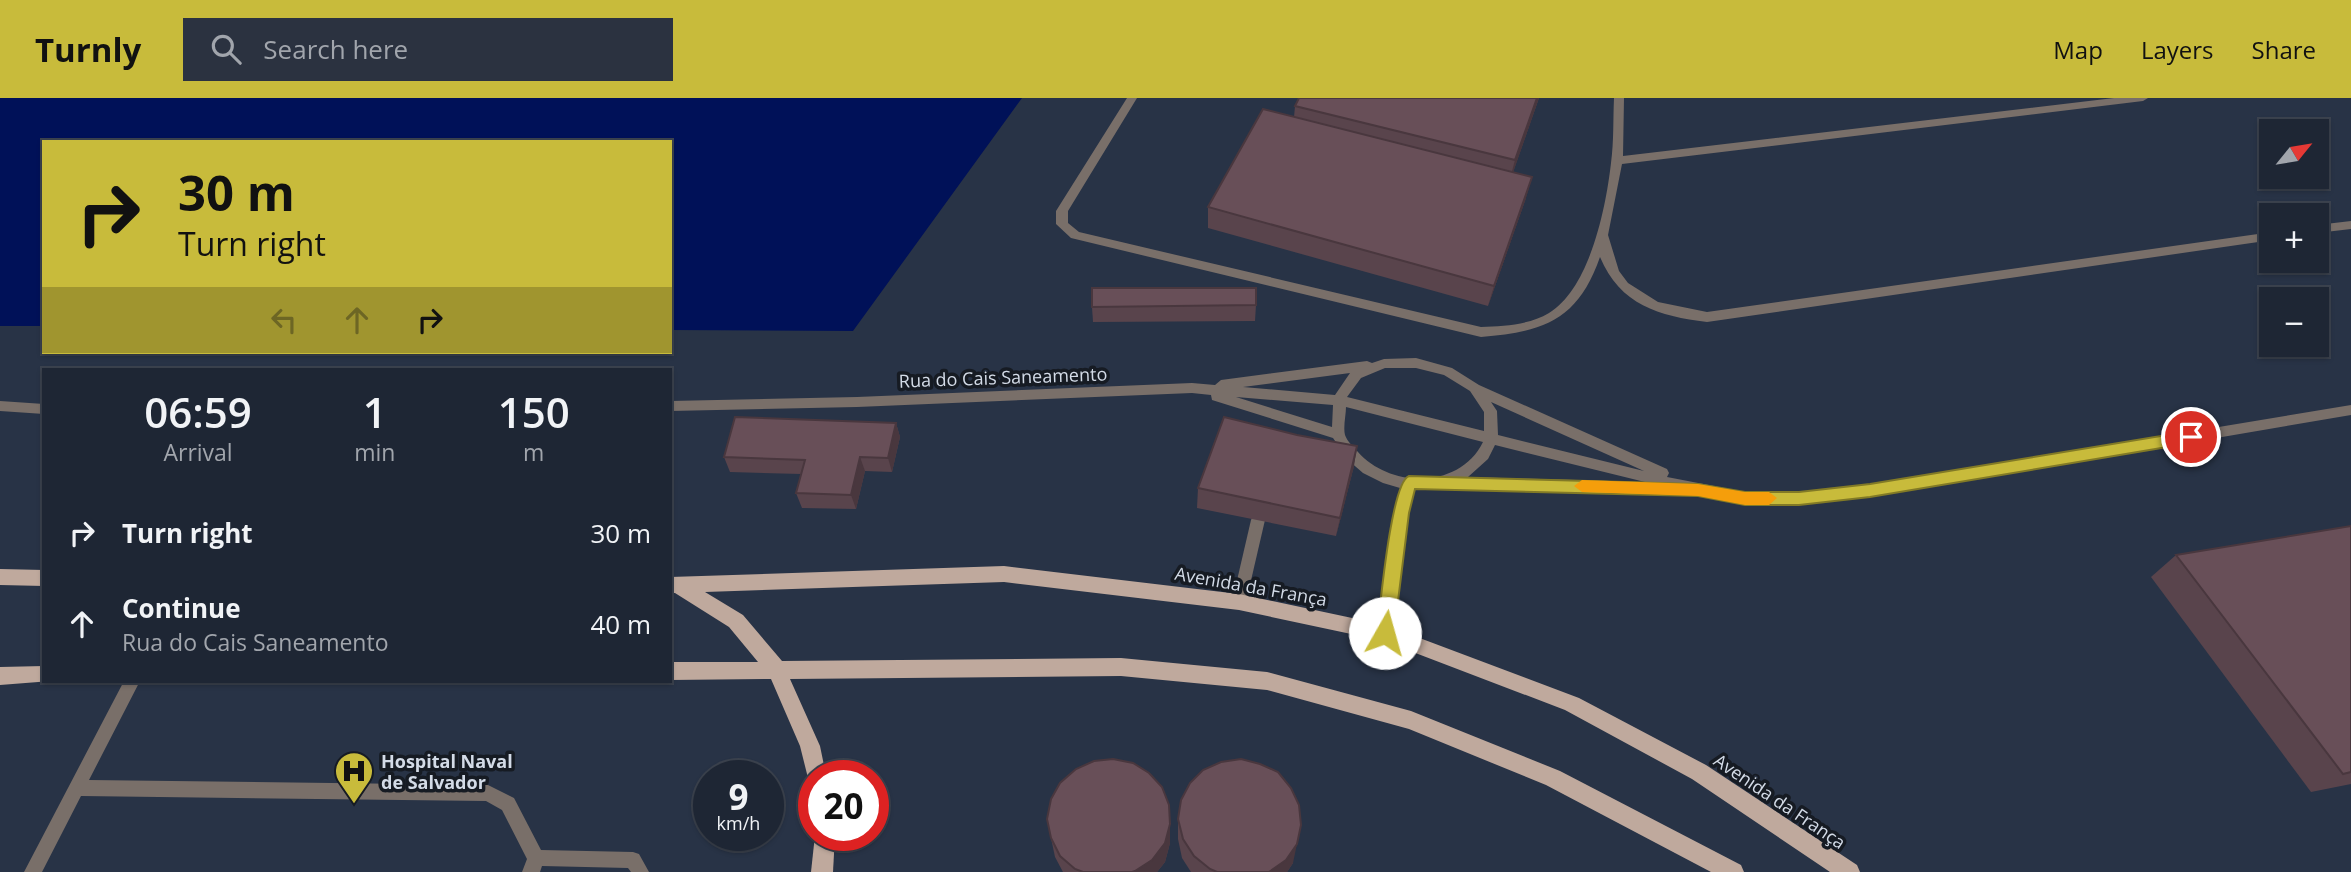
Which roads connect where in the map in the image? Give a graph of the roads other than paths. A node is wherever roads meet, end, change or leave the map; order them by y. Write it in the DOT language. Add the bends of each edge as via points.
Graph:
graph roads {
  1 [pos="1132,98"];
  2 [pos="1619,98"];
  3 [pos="2143,98"];
  4 [pos="1617,161"];
  5 [pos="2351,225"];
  6 [pos="1603,226"];
  7 [pos="2329,228"];
  8 [pos="2259,238"];
  9 [pos="1376,365"];
  10 [pos="1192,388"];
  11 [pos="1474,388"];
  12 [pos="1337,400"];
  13 [pos="0,406"];
  14 [pos="672,406"];
  15 [pos="42,409"];
  16 [pos="2351,410"];
  17 [pos="1339,436"];
  18 [pos="1492,436"];
  19 [pos="1317,446"];
  20 [pos="1443,481"];
  21 [pos="1409,482"];
  22 [pos="1698,490"];
  23 [pos="1258,520"];
  24 [pos="0,577"];
  25 [pos="42,578"];
  26 [pos="674,585"];
  27 [pos="1239,601"];
  28 [pos="1385,633"];
  29 [pos="777,670"];
  30 [pos="672,671"];
  31 [pos="42,675"];
  32 [pos="0,676"];
  33 [pos="131,683"];
  34 [pos="813,760"];
  35 [pos="77,788"];
  36 [pos="824,851"];
  37 [pos="534,865"];
  38 [pos="33,872"];
  39 [pos="640,872"];
  40 [pos="822,872"];
  41 [pos="1733,872"];
  42 [pos="1849,872"];
  1 -- 6 [label="lane" via="1062,211 1062,224 1075,235 1481,332 1527,327 1562,310 1585,282"];
  2 -- 4 [label="lane"];
  3 -- 4 [label="lane"];
  4 -- 6 [label="lane"];
  5 -- 7 [label="lane"];
  6 -- 8 [label="lane" via="1604,252 1620,283 1660,310 1706,317"];
  9 -- 10 [label="lane"];
  9 -- 11 [label="lane" via="1396,361 1428,364"];
  9 -- 12 [label="lane" via="1346,385"];
  10 -- 12 [label="lane, Rua do Cais Saneamento"];
  10 -- 14 [label="lane, Rua do Cais Saneamento"];
  10 -- 17 [label="lane"];
  11 -- 18 [label="lane" via="1486,403"];
  11 -- 22 [label="lane"];
  12 -- 17 [label="lane"];
  12 -- 18 [label="lane, Rua do Cais Saneamento"];
  13 -- 15 [label="lane"];
  16 -- 22 [label="lane" via="1870,491 1786,499"];
  17 -- 19 [label="lane"];
  17 -- 21 [label="lane" via="1352,456 1373,473"];
  18 -- 20 [label="lane" via="1477,465"];
  18 -- 22 [label="lane, Rua do Cais Saneamento"];
  20 -- 21 [label="lane"];
  20 -- 22 [label="lane"];
  21 -- 28 [label="lane"];
  23 -- 27 [label="lane"];
  24 -- 25 [label="main road"];
  26 -- 27 [label="main road, Avenida da França" via="1004,575"];
  26 -- 29 [label="main road" via="736,621"];
  27 -- 28 [label="main road, Avenida da França"];
  28 -- 42 [label="main road, Avenida da França" via="1572,704 1699,772"];
  29 -- 30 [label="main road"];
  29 -- 34 [label="main road"];
  29 -- 41 [label="main road" via="1121,667 1267,681 1411,720 1553,778"];
  31 -- 32 [label="main road"];
  33 -- 35 [label="lane"];
  35 -- 37 [label="lane" via="488,793 508,804"];
  35 -- 38 [label="lane"];
  36 -- 40 [label="main road"];
  37 -- 39 [label="lane" via="633,860"];
}
